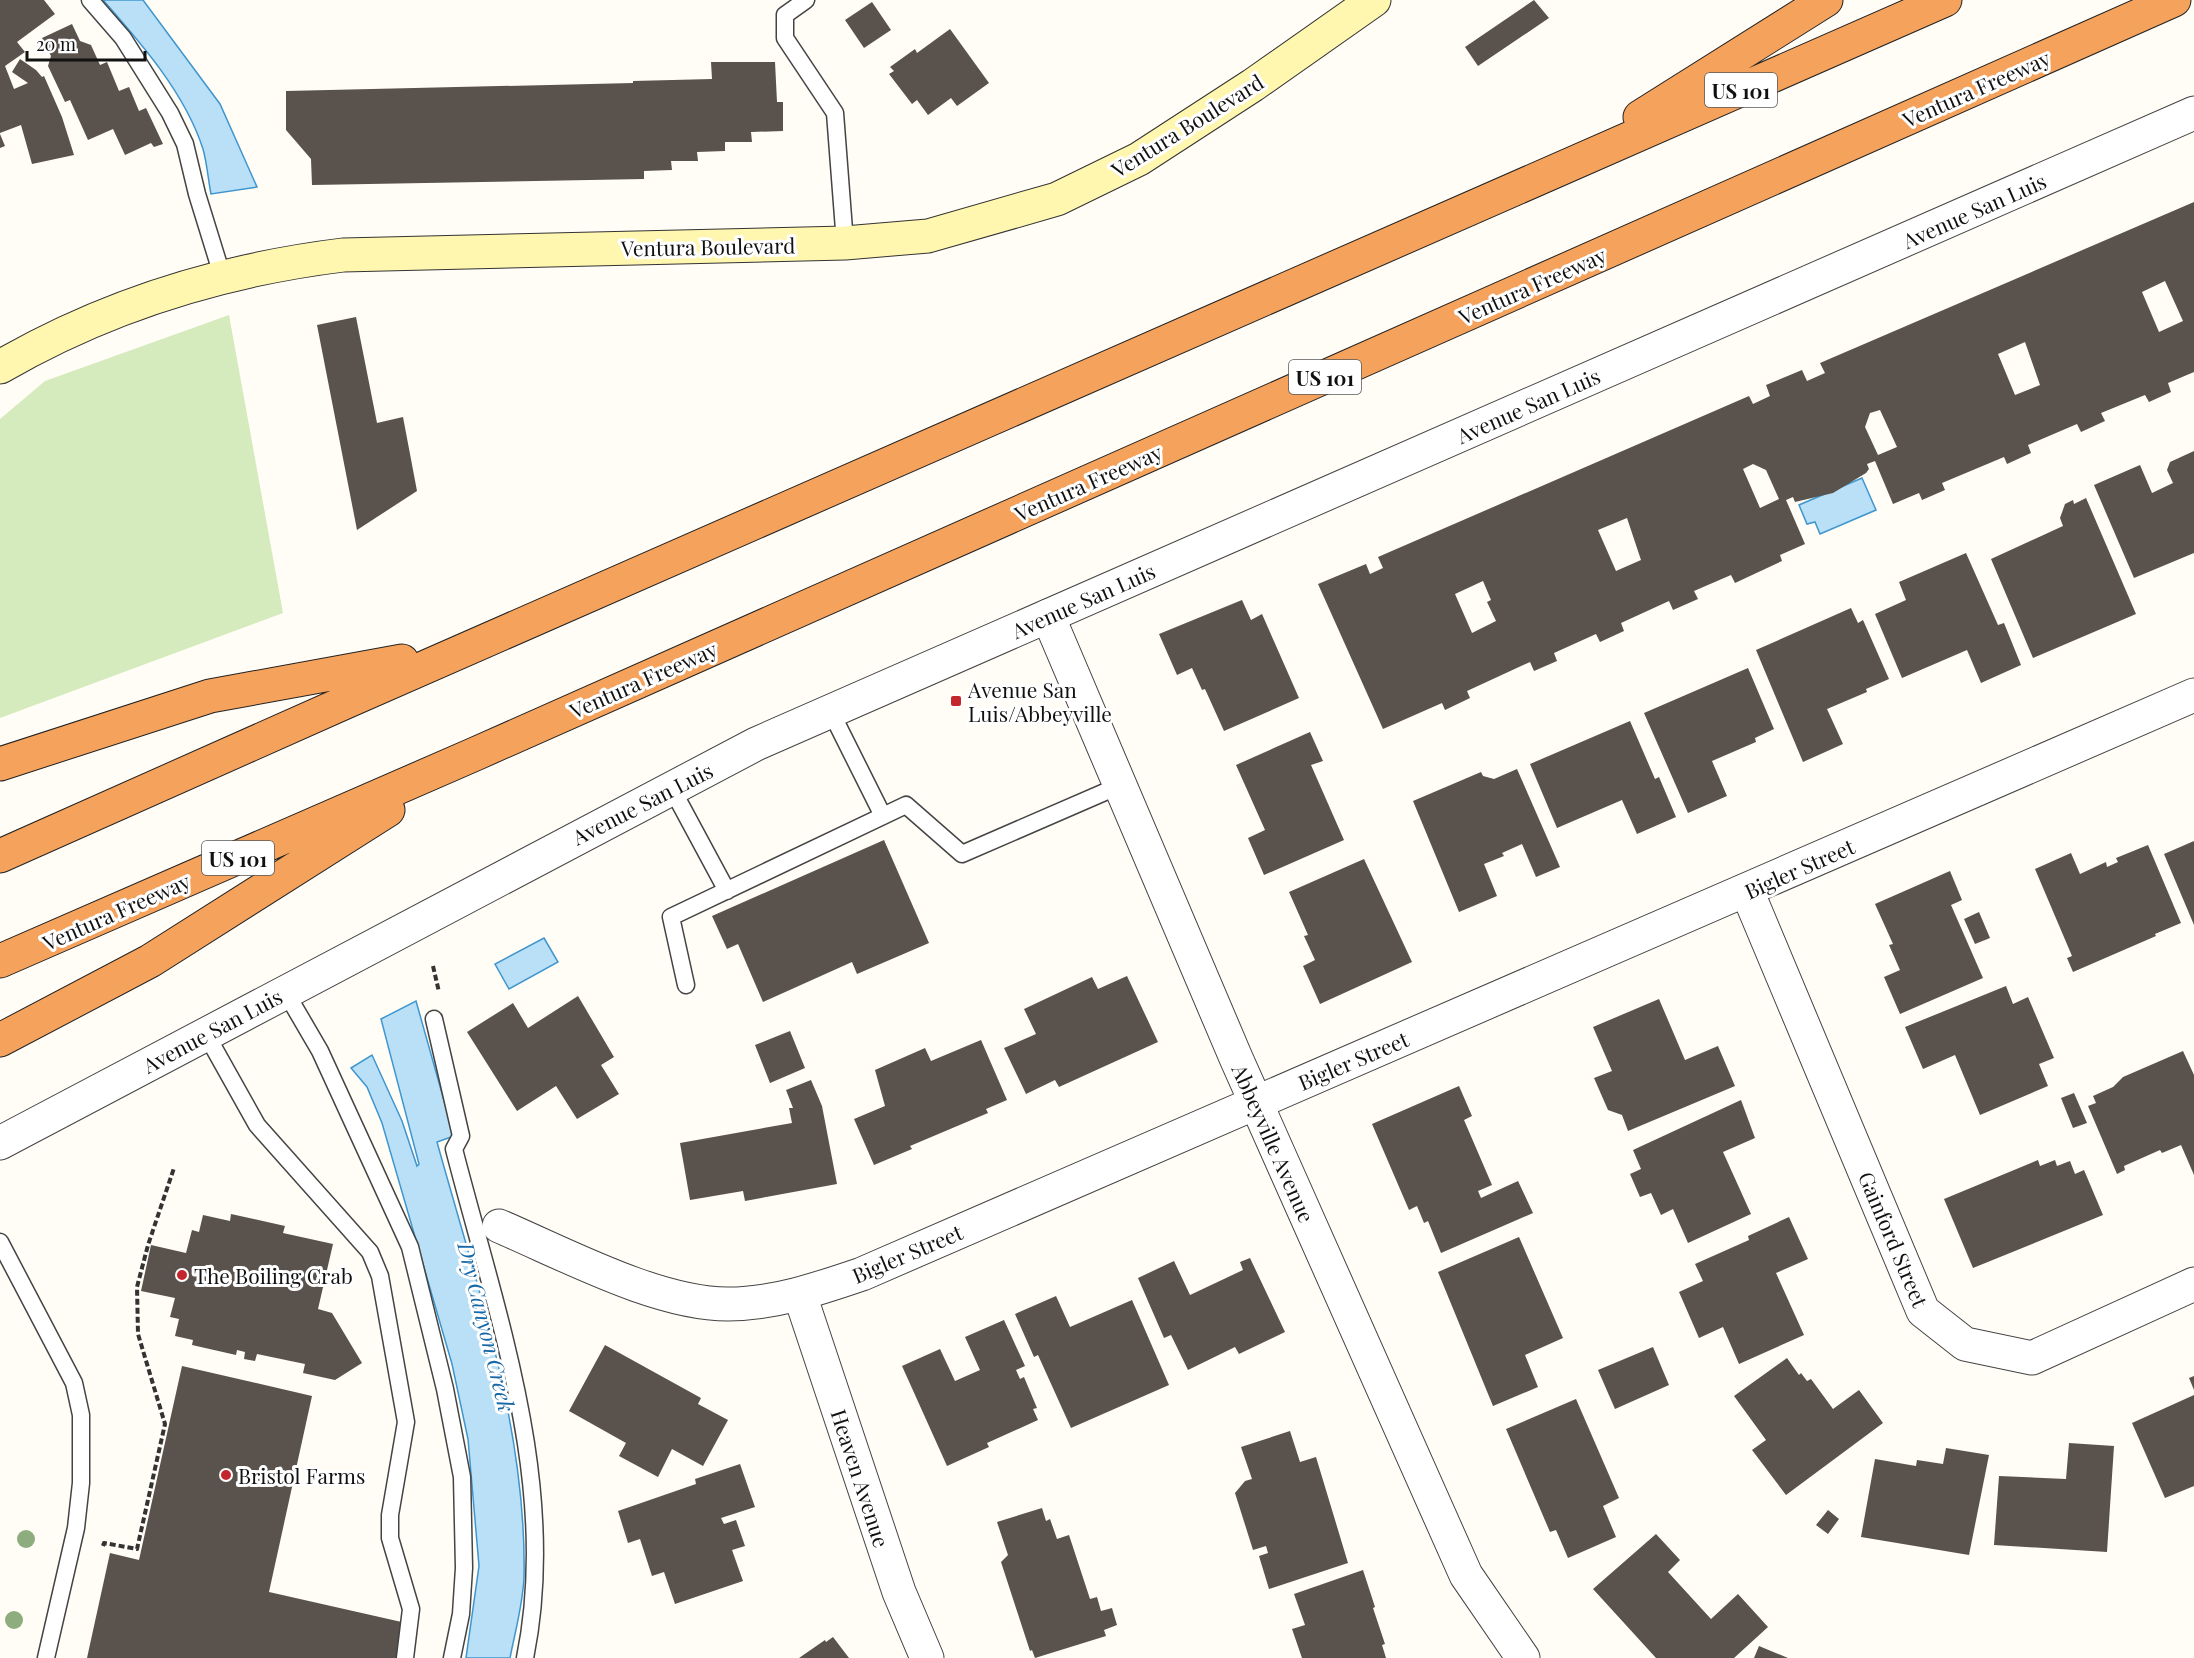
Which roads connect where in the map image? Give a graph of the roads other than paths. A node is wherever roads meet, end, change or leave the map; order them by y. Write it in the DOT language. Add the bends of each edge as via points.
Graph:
graph roads {
  1 [pos="90,0"];
  2 [pos="806,0"];
  3 [pos="1374,0"];
  4 [pos="1826,0"];
  5 [pos="1944,0"];
  6 [pos="2174,0"];
  7 [pos="2194,113"];
  8 [pos="1538,181"];
  9 [pos="845,243"];
  10 [pos="222,275"];
  11 [pos="0,367"];
  12 [pos="1048,616"];
  13 [pos="454,652"];
  14 [pos="2194,695"];
  15 [pos="831,712"];
  16 [pos="475,754"];
  17 [pos="0,764"];
  18 [pos="1121,785"];
  19 [pos="671,787"];
  20 [pos="883,816"];
  21 [pos="0,856"];
  22 [pos="727,891"];
  23 [pos="1747,891"];
  24 [pos="0,962"];
  25 [pos="686,985"];
  26 [pos="285,991"];
  27 [pos="434,1019"];
  28 [pos="206,1034"];
  29 [pos="0,1040"];
  30 [pos="1257,1101"];
  31 [pos="0,1143"];
  32 [pos="499,1226"];
  33 [pos="0,1242"];
  34 [pos="2194,1284"];
  35 [pos="800,1295"];
  36 [pos="46,1658"];
  37 [pos="405,1658"];
  38 [pos="452,1658"];
  39 [pos="525,1658"];
  40 [pos="927,1658"];
  41 [pos="1523,1658"];
  1 -- 10 [label="lane" via="123,38 185,144 196,194"];
  2 -- 9 [label="lane" via="785,15 785,38 835,113"];
  3 -- 9 [label="main road, Ventura Boulevard" via="1139,159 1057,199 928,236"];
  4 -- 8 [label="highway"];
  5 -- 8 [label="highway, US 101"];
  6 -- 16 [label="highway, Ventura Freeway / US 101"];
  7 -- 12 [label="street, Avenue San Luis"];
  8 -- 13 [label="highway, US 101"];
  9 -- 10 [label="main road, Ventura Boulevard" via="343,255"];
  10 -- 11 [label="main road, Ventura Boulevard" via="161,292 84,324"];
  12 -- 15 [label="street, Avenue San Luis"];
  12 -- 18 [label="street, Abbeyville Avenue"];
  13 -- 17 [label="highway" via="210,696"];
  13 -- 21 [label="highway, US 101"];
  14 -- 23 [label="street, Bigler Street"];
  15 -- 19 [label="street, Avenue San Luis"];
  15 -- 20 [label="lane"];
  16 -- 24 [label="highway, Ventura Freeway / US 101"];
  16 -- 29 [label="highway" via="150,961"];
  18 -- 20 [label="lane" via="962,854 906,805"];
  18 -- 30 [label="street, Abbeyville Avenue"];
  19 -- 22 [label="lane"];
  19 -- 26 [label="street, Avenue San Luis"];
  20 -- 22 [label="lane"];
  22 -- 25 [label="lane" via="671,917"];
  23 -- 30 [label="street, Bigler Street"];
  23 -- 34 [label="street, Gainford Street" via="1923,1311 1965,1344 2032,1358"];
  26 -- 28 [label="street, Avenue San Luis"];
  26 -- 38 [label="lane" via="320,1051 410,1247 462,1477 464,1568 461,1614"];
  27 -- 39 [label="lane" via="461,1136 454,1149 507,1349 522,1423 532,1496 534,1565"];
  28 -- 31 [label="street, Avenue San Luis"];
  28 -- 37 [label="lane" via="257,1125 370,1252 380,1275 406,1422 390,1515 390,1538 411,1610"];
  30 -- 35 [label="street, Bigler Street" via="862,1274"];
  30 -- 41 [label="street, Abbeyville Avenue" via="1466,1575"];
  32 -- 35 [label="street, Bigler Street" via="656,1293 727,1304"];
  33 -- 36 [label="lane" via="74,1383 81,1415 81,1483 76,1528"];
  35 -- 40 [label="street, Heaven Avenue" via="899,1593"];
}
